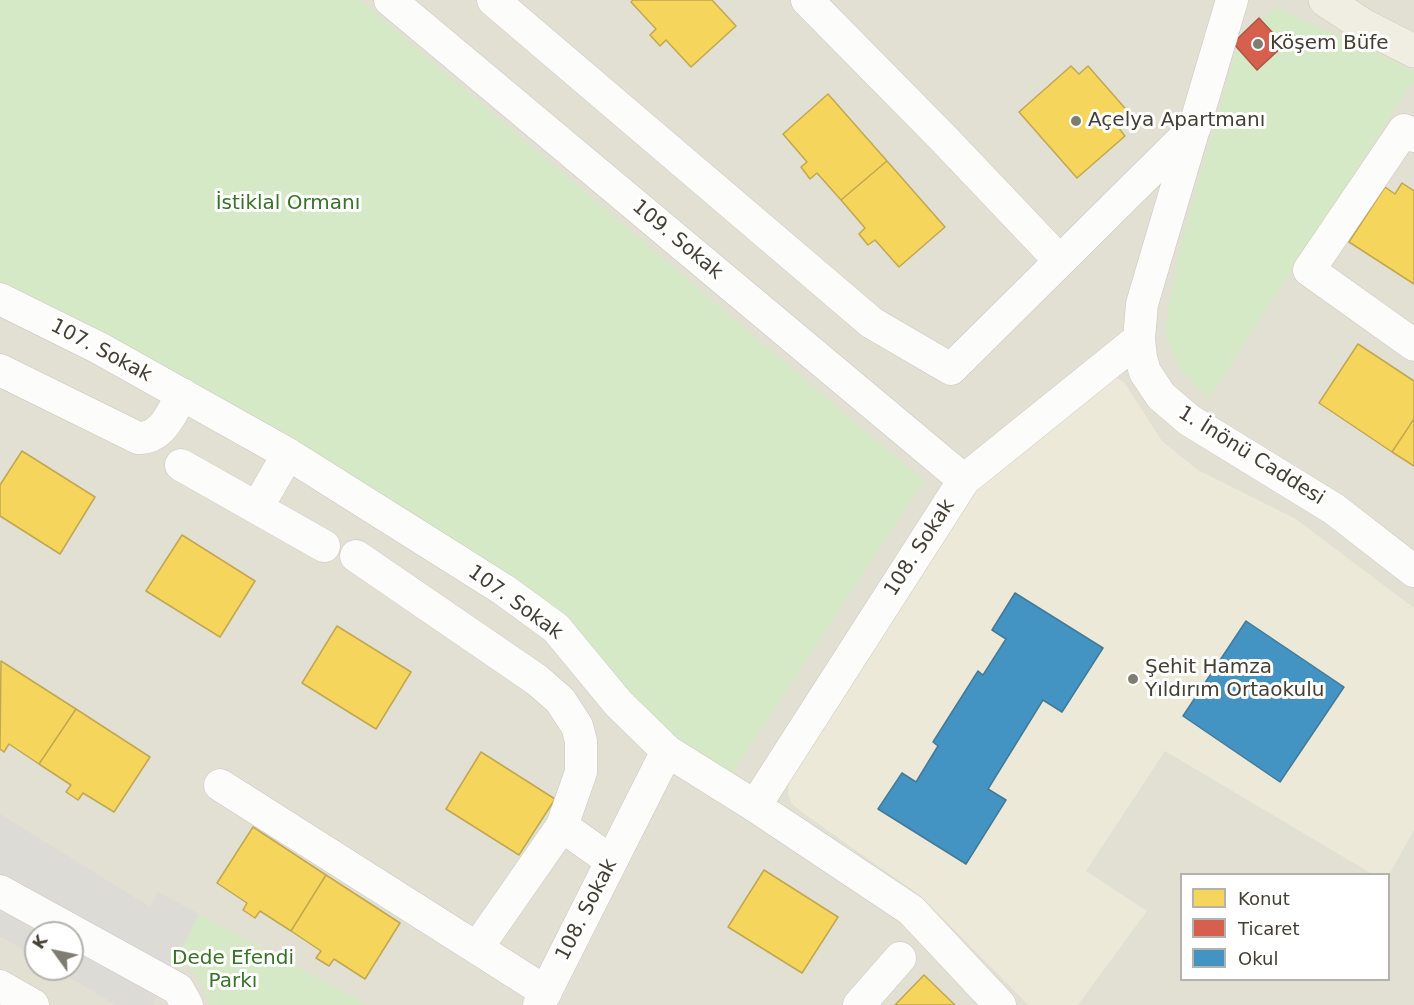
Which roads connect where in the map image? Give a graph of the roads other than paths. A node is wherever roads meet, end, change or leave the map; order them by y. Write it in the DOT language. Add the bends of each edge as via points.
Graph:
graph roads {
  1 [pos="390,0"];
  2 [pos="492,0"];
  3 [pos="807,0"];
  4 [pos="1232,0"];
  5 [pos="1325,0"];
  6 [pos="1414,51"];
  7 [pos="1195,127"];
  8 [pos="1414,136"];
  9 [pos="1059,260"];
  10 [pos="0,299"];
  11 [pos="1138,339"];
  12 [pos="1414,345"];
  13 [pos="0,370"];
  14 [pos="182,394"];
  15 [pos="288,454"];
  16 [pos="181,465"];
  17 [pos="964,480"];
  18 [pos="257,508"];
  19 [pos="324,546"];
  20 [pos="357,556"];
  21 [pos="1414,571"];
  22 [pos="667,751"];
  23 [pos="220,785"];
  24 [pos="755,806"];
  25 [pos="562,826"];
  26 [pos="611,861"];
  27 [pos="0,891"];
  28 [pos="477,948"];
  29 [pos="900,958"];
  30 [pos="0,986"];
  31 [pos="543,998"];
  32 [pos="33,1005"];
  33 [pos="187,1005"];
  34 [pos="859,1005"];
  35 [pos="1000,1005"];
  1 -- 17 [label="street, 109. Sokak"];
  2 -- 9 [label="street" via="872,323 951,369"];
  3 -- 9 [label="street"];
  4 -- 7 [label="street, 1. İnönü Caddesi"];
  5 -- 6 [label="main road"];
  7 -- 9 [label="street"];
  7 -- 11 [label="street, 1. İnönü Caddesi" via="1142,304"];
  8 -- 12 [label="street" via="1404,130 1309,270"];
  10 -- 14 [label="street, 107. Sokak"];
  11 -- 17 [label="street, 108. Sokak"];
  11 -- 21 [label="street, 1. İnönü Caddesi" via="1145,372 1174,408 1334,509"];
  13 -- 14 [label="street" via="138,438 158,432"];
  14 -- 15 [label="street, 107. Sokak"];
  15 -- 18 [label="street"];
  15 -- 22 [label="street, 107. Sokak" via="556,628 618,703"];
  16 -- 18 [label="street"];
  17 -- 24 [label="street, 108. Sokak"];
  18 -- 19 [label="street"];
  20 -- 25 [label="street" via="537,680 560,700 577,726 582,757 581,772"];
  22 -- 24 [label="street, 107. Sokak"];
  22 -- 26 [label="street, 108. Sokak"];
  23 -- 28 [label="street"];
  24 -- 35 [label="street, 107. Sokak" via="911,910"];
  25 -- 26 [label="street"];
  25 -- 28 [label="street"];
  26 -- 31 [label="street, 108. Sokak"];
  27 -- 33 [label="street" via="178,989"];
  28 -- 31 [label="street"];
  29 -- 34 [label="street"];
  30 -- 32 [label="street"];
}
